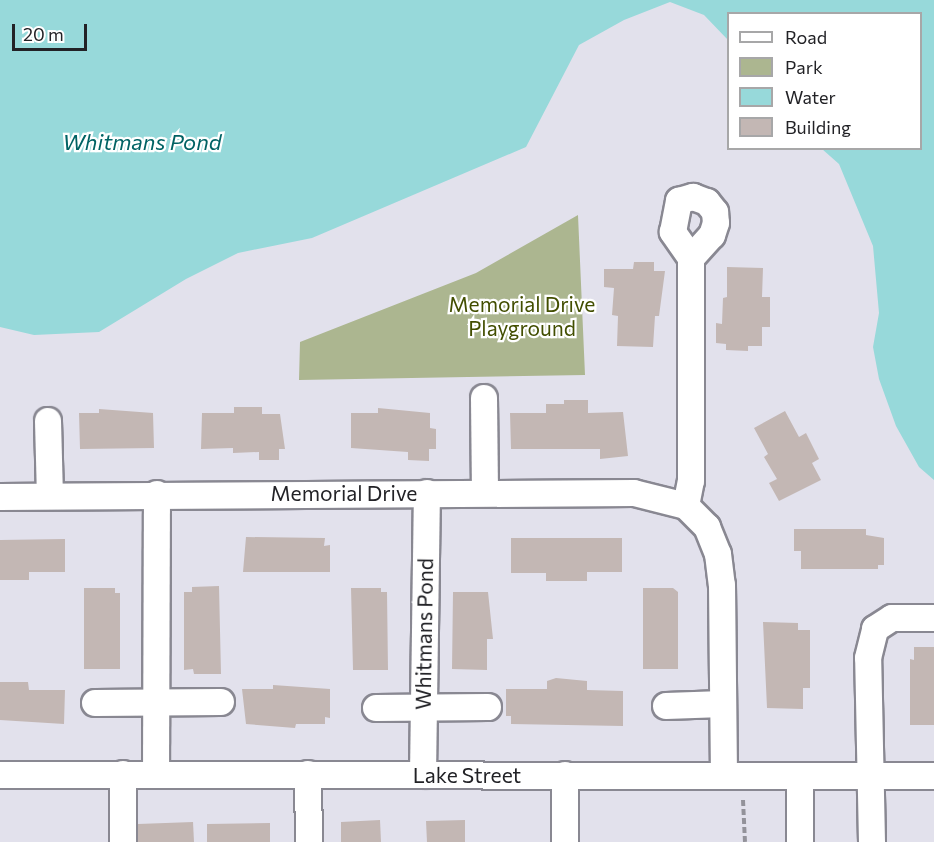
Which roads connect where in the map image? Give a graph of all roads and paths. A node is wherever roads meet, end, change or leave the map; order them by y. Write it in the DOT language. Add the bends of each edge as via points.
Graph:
graph roads {
  1 [pos="691,258"];
  2 [pos="484,398"];
  3 [pos="48,421"];
  4 [pos="427,493"];
  5 [pos="485,493"];
  6 [pos="157,494"];
  7 [pos="50,496"];
  8 [pos="0,497"];
  9 [pos="686,506"];
  10 [pos="934,618"];
  11 [pos="95,702"];
  12 [pos="155,702"];
  13 [pos="221,702"];
  14 [pos="723,704"];
  15 [pos="666,706"];
  16 [pos="423,707"];
  17 [pos="488,707"];
  18 [pos="376,708"];
  19 [pos="123,774"];
  20 [pos="156,774"];
  21 [pos="308,774"];
  22 [pos="0,775"];
  23 [pos="423,775"];
  24 [pos="565,775"];
  25 [pos="733,775"];
  26 [pos="800,776"];
  27 [pos="870,776"];
  28 [pos="934,776"];
  29 [pos="123,842"];
  30 [pos="309,842"];
  31 [pos="565,842"];
  32 [pos="745,842"];
  33 [pos="800,842"];
  34 [pos="872,842"];
  1 -- 9 [label="street" via="691,481"];
  2 -- 5 [label="street"];
  3 -- 7 [label="street"];
  4 -- 5 [label="street, Memorial Drive"];
  4 -- 6 [label="street, Memorial Drive"];
  4 -- 16 [label="street, Whitmans Pond"];
  5 -- 9 [label="street, Memorial Drive" via="634,493"];
  6 -- 7 [label="street, Memorial Drive"];
  6 -- 12 [label="street"];
  7 -- 8 [label="street, Memorial Drive"];
  9 -- 14 [label="street" via="707,527 718,554"];
  10 -- 27 [label="street" via="892,618 875,629 868,658"];
  11 -- 12 [label="street"];
  12 -- 13 [label="street"];
  12 -- 20 [label="street"];
  14 -- 15 [label="street"];
  14 -- 25 [label="street"];
  16 -- 17 [label="street"];
  16 -- 18 [label="street"];
  16 -- 23 [label="street, Whitmans Pond"];
  19 -- 20 [label="street, Lake Street"];
  19 -- 22 [label="street, Lake Street"];
  19 -- 29 [label="street"];
  20 -- 21 [label="street, Lake Street"];
  21 -- 23 [label="street, Lake Street"];
  21 -- 30 [label="street"];
  23 -- 24 [label="street, Lake Street"];
  24 -- 25 [label="street, Lake Street"];
  24 -- 31 [label="street"];
  25 -- 26 [label="street, Lake Street"];
  25 -- 32 [label="path"];
  26 -- 27 [label="street, Lake Street"];
  26 -- 33 [label="street"];
  27 -- 28 [label="street, Lake Street"];
  27 -- 34 [label="street"];
}
